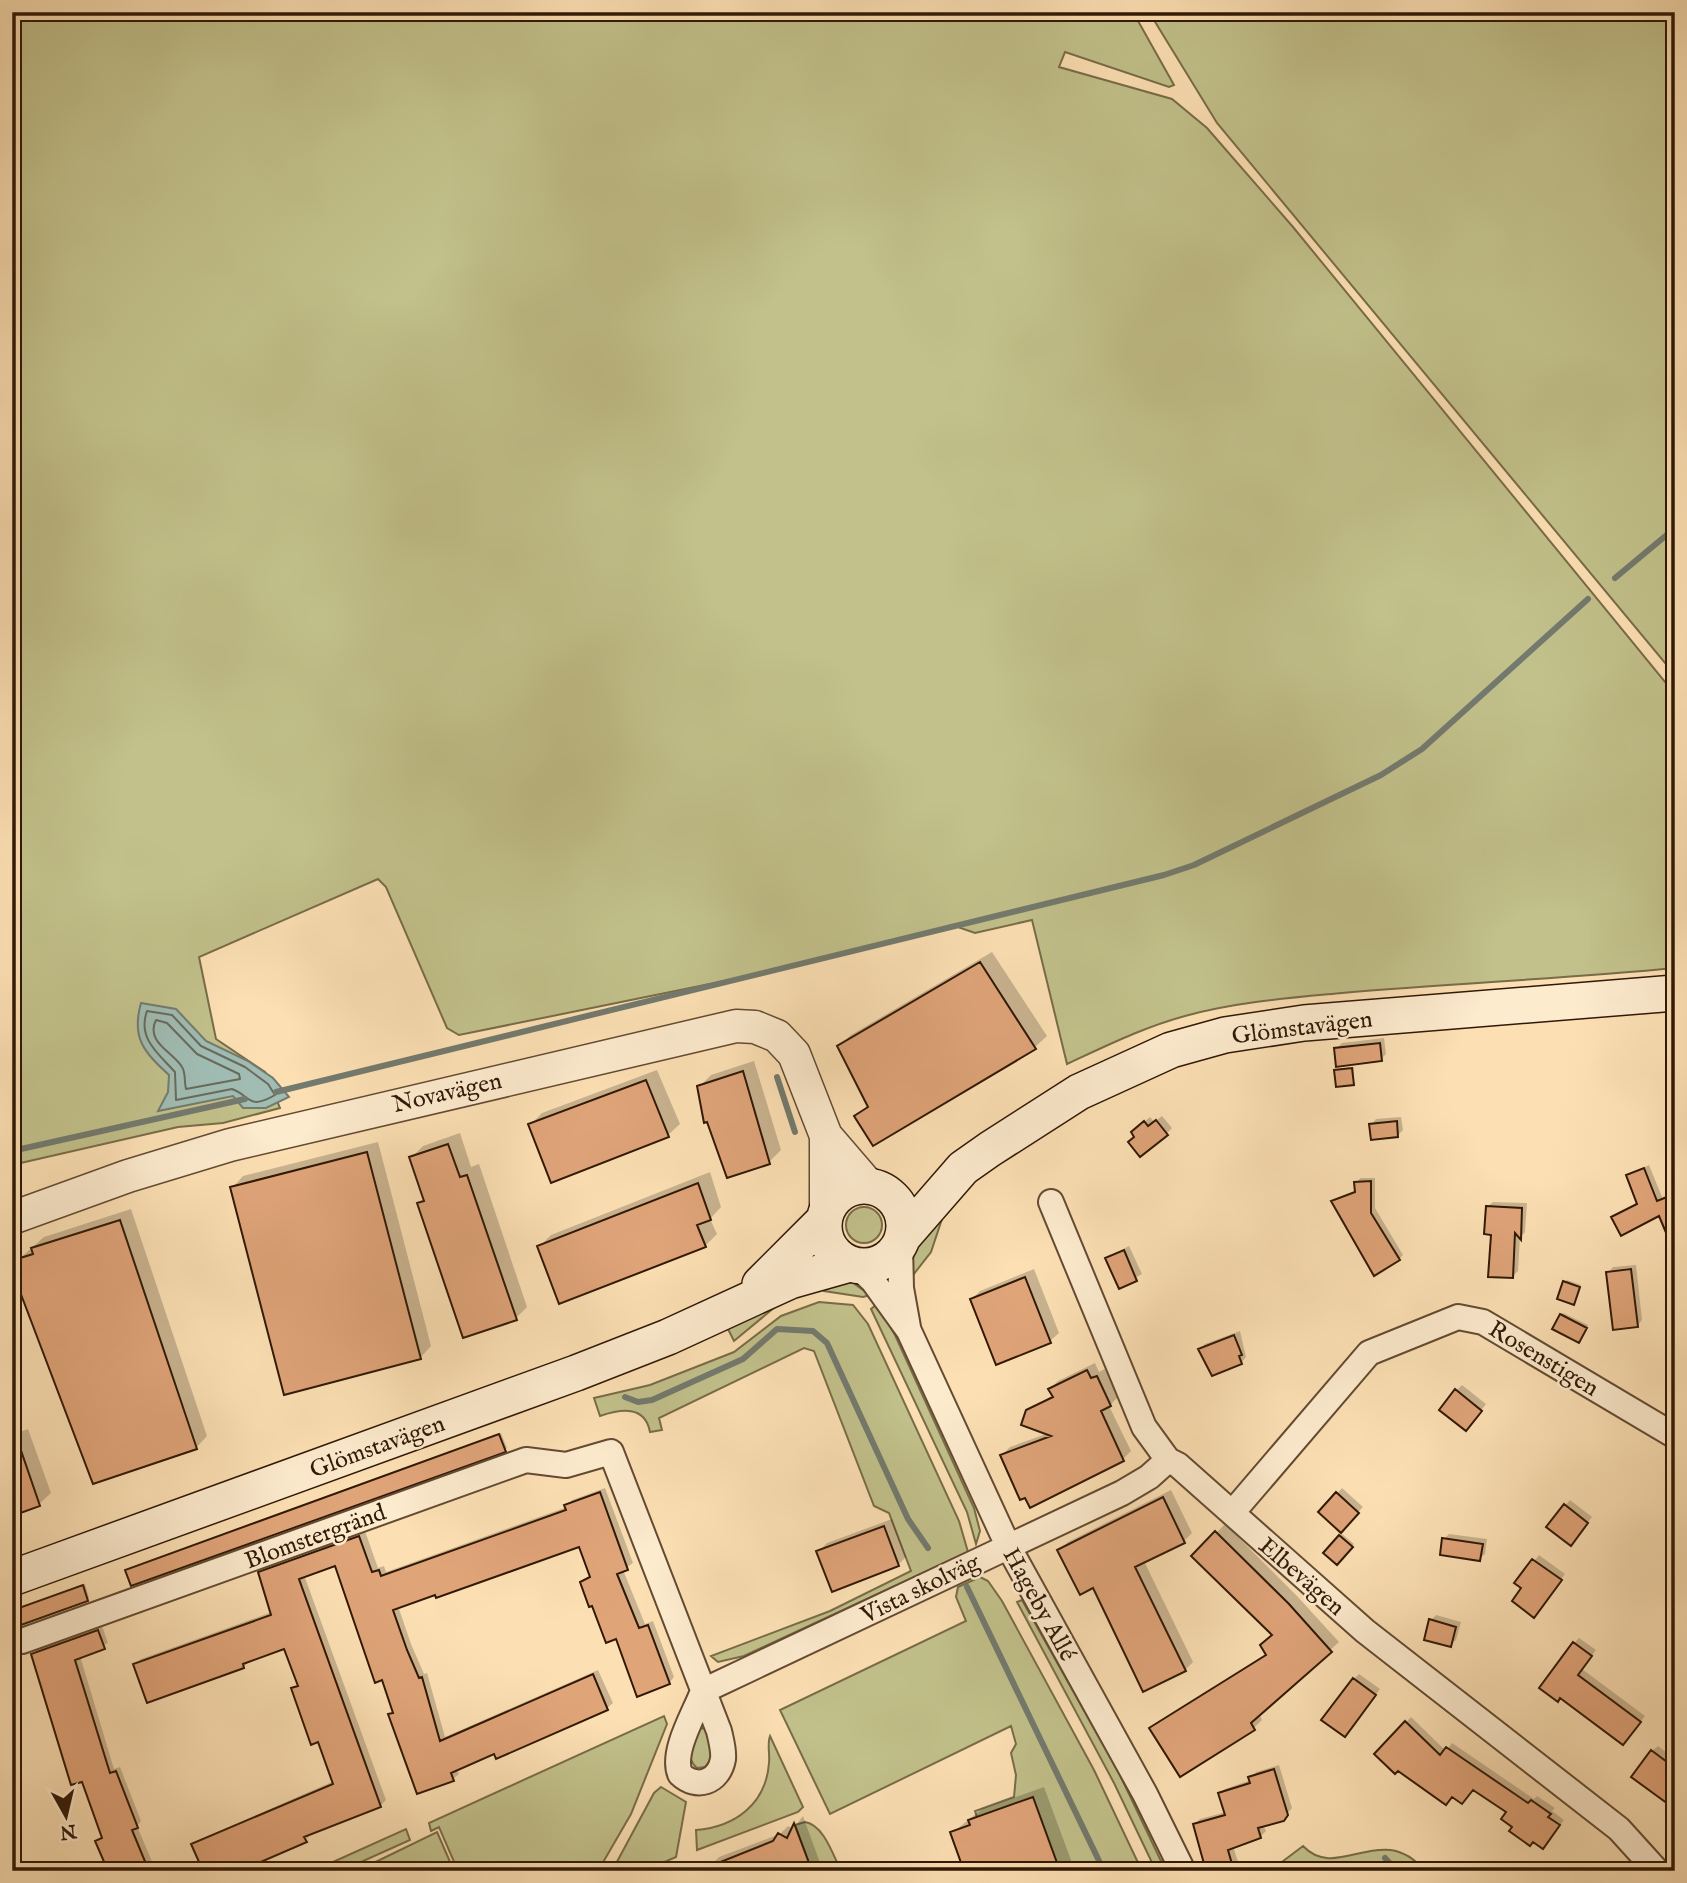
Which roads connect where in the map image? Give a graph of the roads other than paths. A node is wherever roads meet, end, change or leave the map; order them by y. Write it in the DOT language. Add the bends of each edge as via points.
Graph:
graph roads {
  1 [pos="1675,993"];
  2 [pos="826,1136"];
  3 [pos="963,1168"];
  4 [pos="878,1189"];
  5 [pos="1051,1202"];
  6 [pos="825,1216"];
  7 [pos="12,1219"];
  8 [pos="902,1241"];
  9 [pos="853,1265"];
  10 [pos="737,1303"];
  11 [pos="909,1331"];
  12 [pos="1675,1436"];
  13 [pos="611,1452"];
  14 [pos="1168,1460"];
  15 [pos="1232,1513"];
  16 [pos="1008,1546"];
  17 [pos="12,1578"];
  18 [pos="22,1641"];
  19 [pos="1183,1871"];
  20 [pos="1657,1871"];
  1 -- 3 [label="main road, Glömstavägen" via="1304,1023 1225,1035 1171,1050 1115,1074 1033,1120"];
  2 -- 4 [label="street, Novavägen"];
  2 -- 6 [label="street, Novavägen"];
  2 -- 7 [label="street, Novavägen" via="788,1046 755,1027 736,1026 230,1145"];
  3 -- 4 [label="main road, Glömstavägen" via="922,1186"];
  3 -- 8 [label="main road, Glömstavägen"];
  4 -- 6 [label="main road, Glömstavägen" via="843,1192"];
  4 -- 8 [label="main road" via="902,1212"];
  5 -- 14 [label="street, Elbevägen" via="1144,1427"];
  6 -- 9 [label="main road" via="831,1250"];
  6 -- 10 [label="main road, Glömstavägen" via="797,1251"];
  8 -- 9 [label="main road, Glömstavägen" via="881,1263"];
  8 -- 11 [label="street, Hageby Allé" via="901,1288"];
  9 -- 10 [label="main road, Glömstavägen" via="808,1274"];
  9 -- 11 [label="street, Hageby Allé" via="873,1281"];
  10 -- 17 [label="main road, Glömstavägen" via="668,1337 576,1373"];
  11 -- 16 [label="street, Hageby Allé"];
  12 -- 15 [label="street, Rosenstigen" via="1483,1322 1458,1317 1369,1353"];
  13 -- 16 [label="street, Vista skolväg" via="704,1691"];
  13 -- 18 [label="street, Blomstergränd" via="566,1465 526,1460"];
  14 -- 15 [label="street, Elbevägen"];
  14 -- 16 [label="street, Vista skolväg" via="1122,1493"];
  15 -- 20 [label="street, Elbevägen" via="1425,1681 1619,1829"];
  16 -- 19 [label="street, Hageby Allé"];
}
